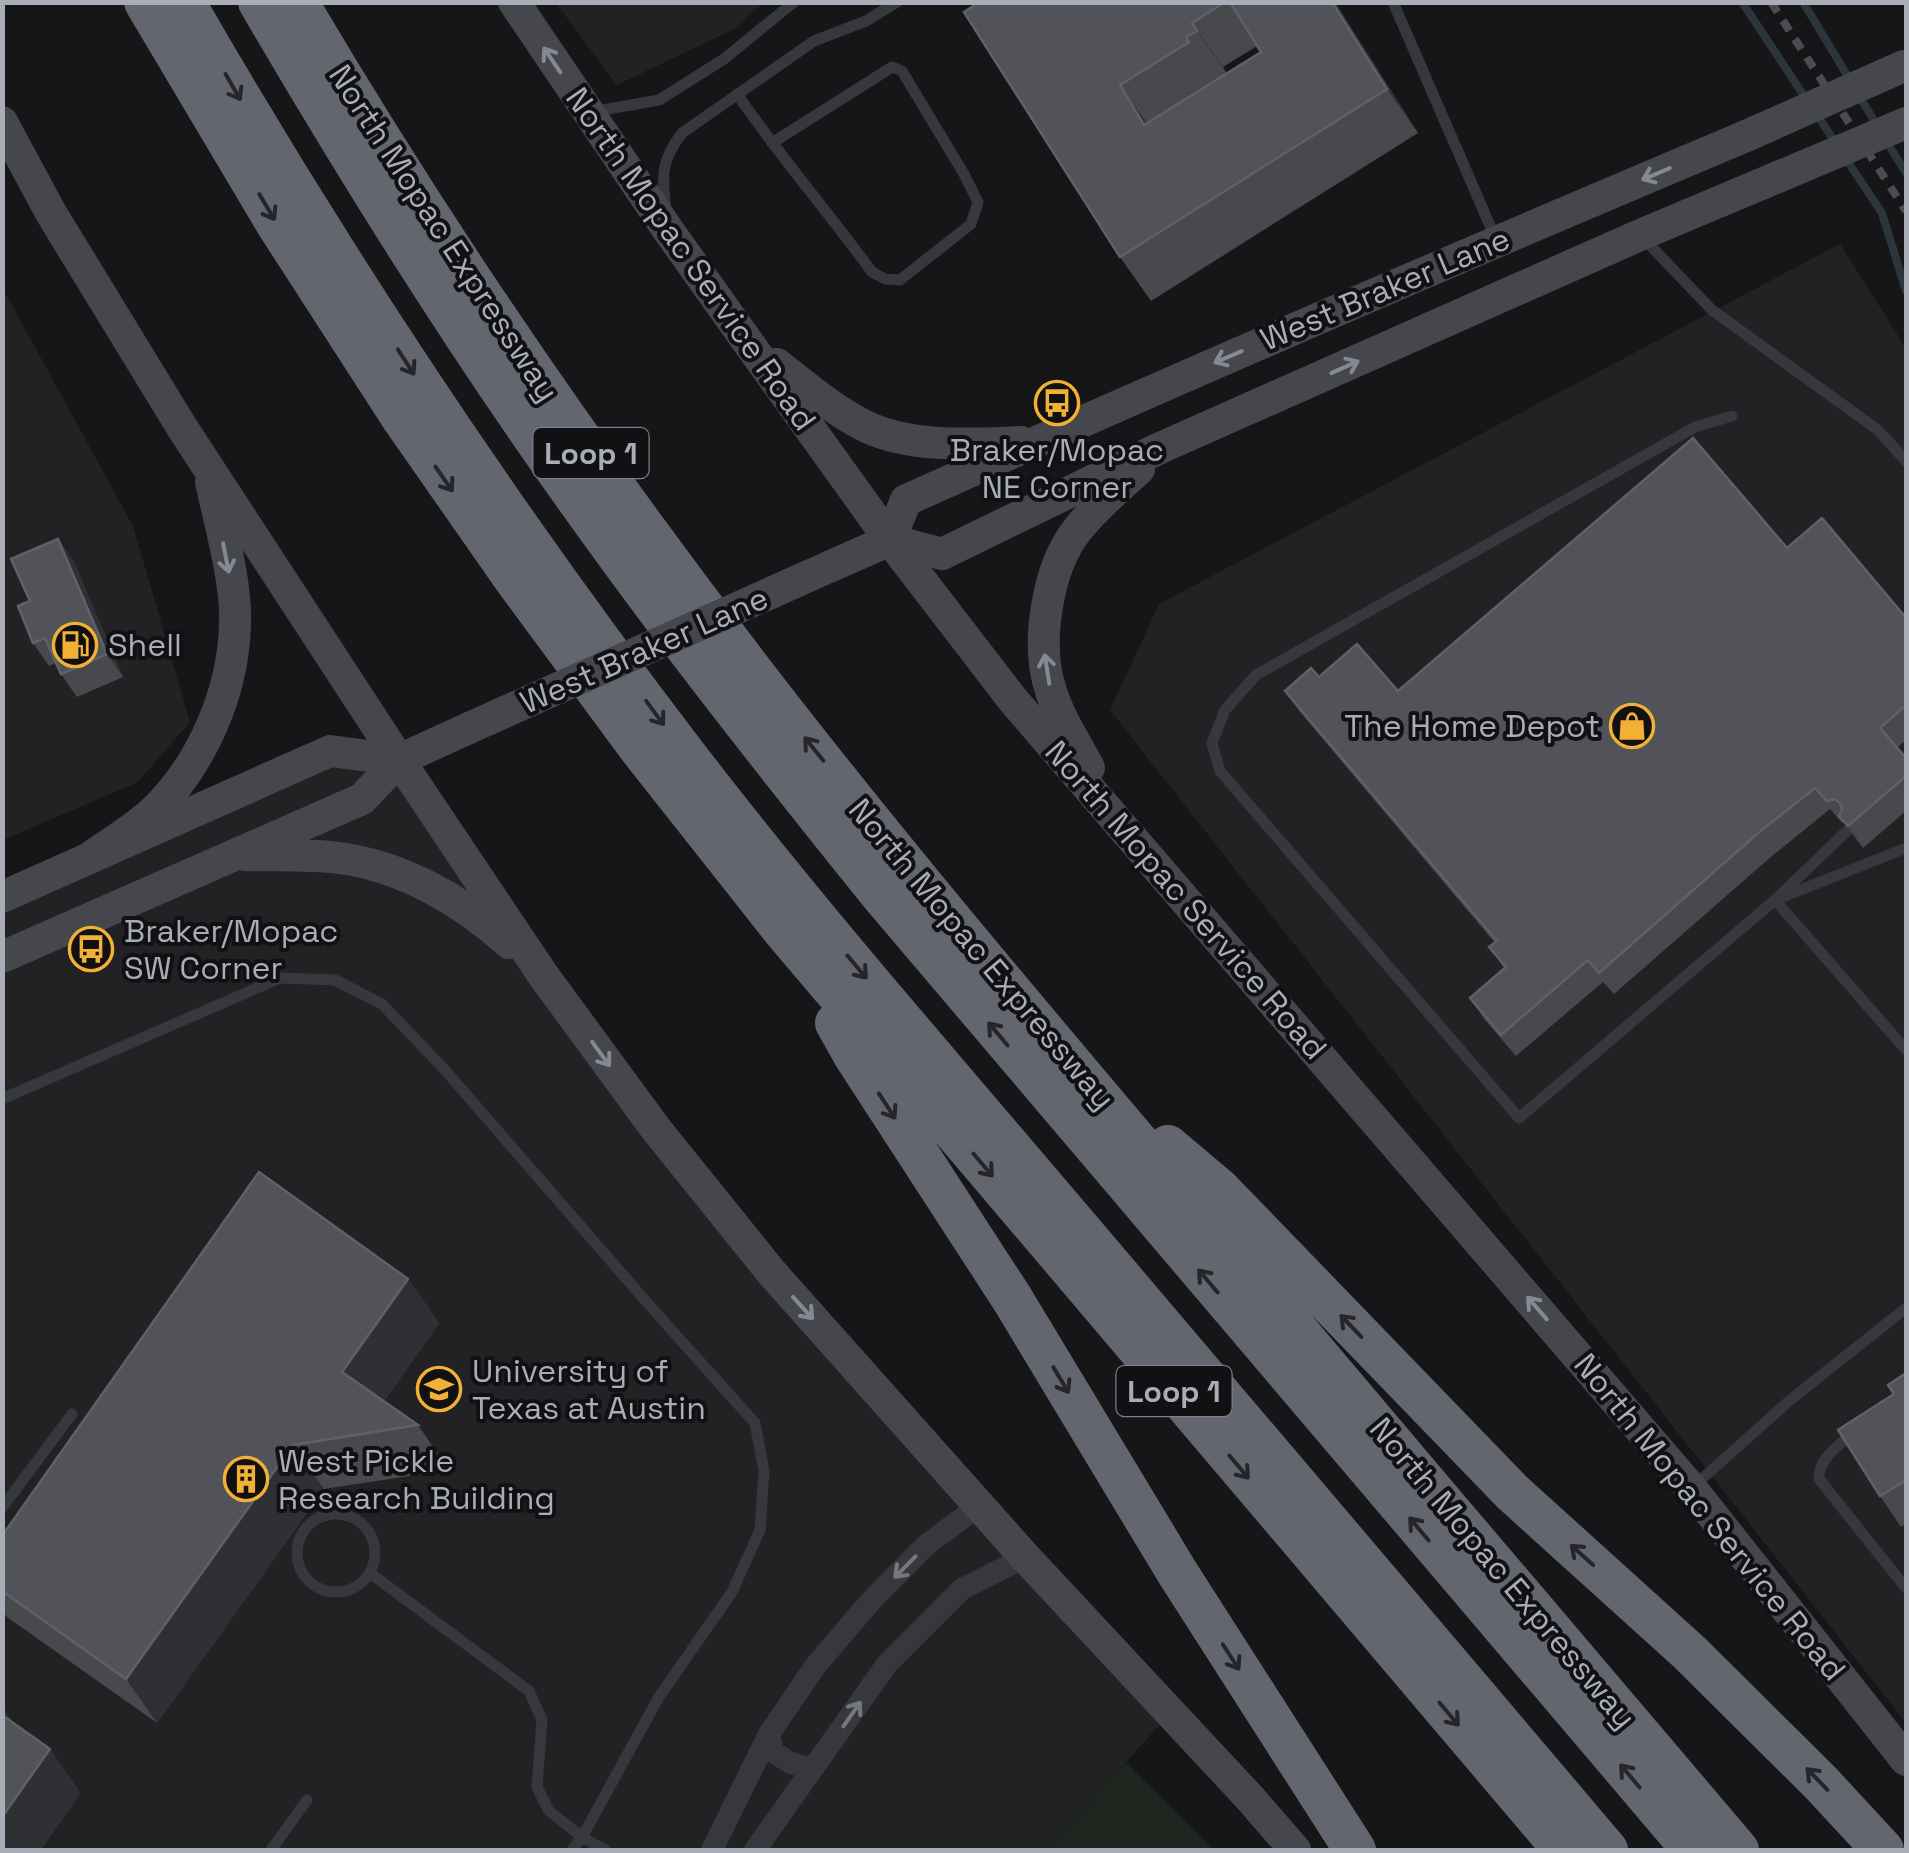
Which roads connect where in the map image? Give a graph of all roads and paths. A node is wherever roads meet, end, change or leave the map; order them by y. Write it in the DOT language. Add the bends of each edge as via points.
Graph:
graph roads {
  1 [pos="146,2"];
  2 [pos="184,2"];
  3 [pos="259,2"];
  4 [pos="297,2"];
  5 [pos="514,2"];
  6 [pos="794,2"];
  7 [pos="897,2"];
  8 [pos="1393,2"];
  9 [pos="1905,66"];
  10 [pos="737,94"];
  11 [pos="588,112"];
  12 [pos="2,122"];
  13 [pos="1906,123"];
  14 [pos="772,143"];
  15 [pos="668,230"];
  16 [pos="1640,234"];
  17 [pos="1497,240"];
  18 [pos="747,341"];
  19 [pos="1732,416"];
  20 [pos="1035,442"];
  21 [pos="1160,448"];
  22 [pos="1906,461"];
  23 [pos="207,462"];
  24 [pos="890,540"];
  25 [pos="399,760"];
  26 [pos="1118,820"];
  27 [pos="1848,830"];
  28 [pos="1906,848"];
  29 [pos="237,854"];
  30 [pos="92,856"];
  31 [pos="2,897"];
  32 [pos="1775,900"];
  33 [pos="784,931"];
  34 [pos="2,957"];
  35 [pos="543,975"];
  36 [pos="1906,1050"];
  37 [pos="1078,1071"];
  38 [pos="2,1099"];
  39 [pos="1906,1308"];
  40 [pos="72,1414"];
  41 [pos="1866,1422"];
  42 [pos="1692,1488"];
  43 [pos="980,1505"];
  44 [pos="2,1508"];
  45 [pos="1025,1556"];
  46 [pos="370,1573"];
  47 [pos="1906,1587"];
  48 [pos="769,1734"];
  49 [pos="1906,1760"];
  50 [pos="812,1770"];
  51 [pos="307,1800"];
  52 [pos="582,1837"];
  53 [pos="271,1850"];
  54 [pos="572,1850"];
  55 [pos="605,1850"];
  56 [pos="712,1850"];
  57 [pos="754,1850"];
  58 [pos="1295,1850"];
  59 [pos="1354,1850"];
  60 [pos="1564,1850"];
  61 [pos="1608,1850"];
  62 [pos="1693,1850"];
  63 [pos="1738,1850"];
  64 [pos="1883,1850"];
  1 -- 33 [label="highway, Loop 1, one-way" via="414,435 641,750"];
  2 -- 61 [label="highway, one-way" via="428,396 686,756 836,942"];
  62 -- 3 [label="highway, one-way" via="758,741 600,532 472,346"];
  37 -- 4 [label="highway, North Mopac Expressway / Loop 1, one-way" via="755,675 620,494 441,236"];
  11 -- 5 [label="main road, North Mopac Service Road, one-way"];
  6 -- 11 [label="lane" via="724,59 659,100"];
  7 -- 10 [label="lane" via="814,41"];
  8 -- 17 [label="lane"];
  9 -- 17 [label="main road, West Braker Lane, one-way, bridge"];
  10 -- 14 [label="lane"];
  10 -- 15 [label="lane" via="668,151 662,172"];
  11 -- 15 [label="main road, North Mopac Service Road"];
  12 -- 23 [label="main road" via="50,213"];
  13 -- 16 [label="main road, West Braker Lane, bridge"];
  14 -- 14 [label="lane" via="884,280 900,280 972,224 978,202 902,70 892,67"];
  15 -- 18 [label="main road, North Mopac Service Road"];
  21 -- 16 [label="main road, West Braker Lane, one-way"];
  16 -- 22 [label="lane" via="1712,310 1878,430"];
  17 -- 20 [label="main road, West Braker Lane, one-way"];
  18 -- 20 [label="main road" via="868,427 949,444"];
  18 -- 24 [label="main road, North Mopac Service Road"];
  19 -- 32 [label="lane" via="1695,427 1256,674 1225,710 1212,743 1220,771 1519,1118"];
  20 -- 24 [label="main road, West Braker Lane" via="906,500"];
  21 -- 24 [label="main road, West Braker Lane" via="942,554"];
  26 -- 21 [label="main road, one-way" via="1050,690 1043,644 1059,562 1077,530"];
  23 -- 25 [label="main road"];
  23 -- 30 [label="main road, one-way" via="236,624 230,670 211,728 186,774 152,813"];
  24 -- 25 [label="main road, West Braker Lane, bridge"];
  24 -- 26 [label="main road, North Mopac Service Road" via="1013,700"];
  25 -- 29 [label="main road, West Braker Lane" via="362,799"];
  25 -- 30 [label="main road" via="330,751"];
  25 -- 35 [label="main road"];
  42 -- 26 [label="main road, North Mopac Service Road, one-way"];
  27 -- 32 [label="lane"];
  28 -- 32 [label="lane"];
  29 -- 34 [label="main road, West Braker Lane"];
  29 -- 35 [label="main road" via="384,866 484,920"];
  30 -- 31 [label="main road"];
  32 -- 36 [label="lane"];
  33 -- 59 [label="highway, one-way" via="854,1055"];
  33 -- 60 [label="highway, Loop 1, one-way"];
  35 -- 43 [label="main road, one-way" via="772,1273"];
  37 -- 63 [label="highway, North Mopac Expressway / Loop 1"];
  64 -- 37 [label="highway, one-way" via="1690,1653 1512,1492 1218,1189"];
  38 -- 52 [label="lane" via="280,978 335,980 382,1004 445,1070 755,1424 764,1472 760,1530 732,1592 659,1697"];
  39 -- 42 [label="lane"];
  40 -- 44 [label="lane"];
  41 -- 47 [label="lane" via="1821,1464 1819,1479"];
  42 -- 49 [label="main road, North Mopac Service Road"];
  43 -- 45 [label="main road"];
  43 -- 48 [label="street, one-way" via="925,1546 870,1602"];
  50 -- 45 [label="street, one-way" via="888,1664 932,1617 962,1589"];
  45 -- 58 [label="main road"];
  46 -- 46 [label="lane" via="375,1542 353,1517 315,1519 298,1541 304,1577 319,1589 359,1586"];
  46 -- 52 [label="lane" via="528,1691 542,1720 537,1788 549,1810"];
  48 -- 50 [label="street" via="773,1752"];
  48 -- 56 [label="street"];
  50 -- 57 [label="street"];
  51 -- 53 [label="lane"];
  52 -- 54 [label="lane"];
  52 -- 55 [label="lane"];
}
